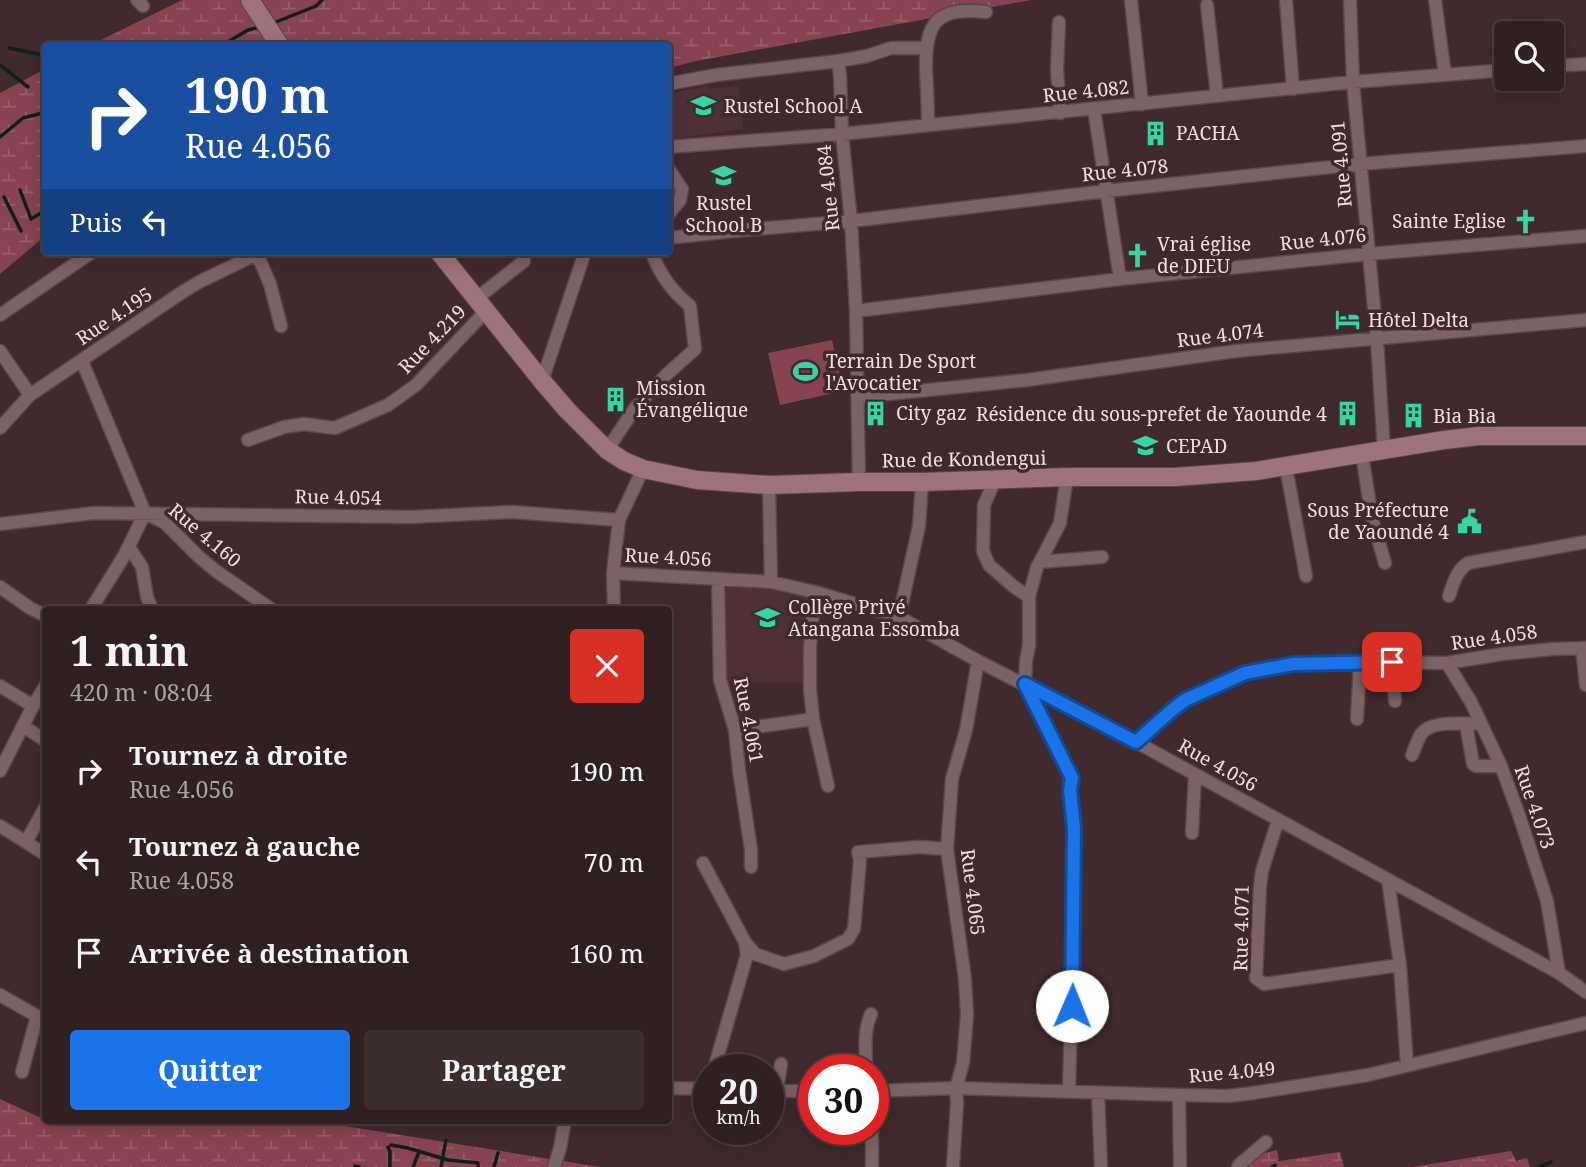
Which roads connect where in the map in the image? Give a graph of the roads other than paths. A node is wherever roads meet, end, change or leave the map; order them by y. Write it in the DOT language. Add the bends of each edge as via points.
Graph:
graph roads {
  1 [pos="1131,0"];
  2 [pos="1286,0"];
  3 [pos="1350,0"];
  4 [pos="1435,0"];
  5 [pos="252,5"];
  6 [pos="1207,5"];
  7 [pos="986,12"];
  8 [pos="1059,22"];
  9 [pos="277,42"];
  10 [pos="926,48"];
  11 [pos="838,61"];
  12 [pos="1586,64"];
  13 [pos="1564,65"];
  14 [pos="1494,71"];
  15 [pos="1445,75"];
  16 [pos="672,82"];
  17 [pos="1353,82"];
  18 [pos="1293,89"];
  19 [pos="1217,96"];
  20 [pos="1142,104"];
  21 [pos="1094,109"];
  22 [pos="1060,113"];
  23 [pos="928,125"];
  24 [pos="842,134"];
  25 [pos="1586,146"];
  26 [pos="672,147"];
  27 [pos="1360,164"];
  28 [pos="672,174"];
  29 [pos="1106,191"];
  30 [pos="672,210"];
  31 [pos="851,221"];
  32 [pos="1586,236"];
  33 [pos="672,238"];
  34 [pos="1368,254"];
  35 [pos="86,256"];
  36 [pos="253,256"];
  37 [pos="260,256"];
  38 [pos="442,256"];
  39 [pos="584,256"];
  40 [pos="653,256"];
  41 [pos="524,261"];
  42 [pos="1120,279"];
  43 [pos="481,305"];
  44 [pos="856,311"];
  45 [pos="0,315"];
  46 [pos="1586,320"];
  47 [pos="281,326"];
  48 [pos="1377,340"];
  49 [pos="0,351"];
  50 [pos="82,361"];
  51 [pos="542,381"];
  52 [pos="30,395"];
  53 [pos="859,397"];
  54 [pos="0,428"];
  55 [pos="1586,436"];
  56 [pos="248,440"];
  57 [pos="607,450"];
  58 [pos="1384,451"];
  59 [pos="1362,454"];
  60 [pos="1286,467"];
  61 [pos="643,469"];
  62 [pos="1067,477"];
  63 [pos="995,480"];
  64 [pos="859,482"];
  65 [pos="922,482"];
  66 [pos="769,485"];
  67 [pos="145,513"];
  68 [pos="619,520"];
  69 [pos="0,524"];
  70 [pos="1586,542"];
  71 [pos="129,547"];
  72 [pos="1102,557"];
  73 [pos="1040,562"];
  74 [pos="1385,563"];
  75 [pos="613,573"];
  76 [pos="1306,576"];
  77 [pos="719,579"];
  78 [pos="771,582"];
  79 [pos="0,587"];
  80 [pos="815,592"];
  81 [pos="1449,596"];
  82 [pos="1028,597"];
  83 [pos="92,606"];
  84 [pos="151,606"];
  85 [pos="267,606"];
  86 [pos="614,606"];
  87 [pos="42,614"];
  88 [pos="899,617"];
  89 [pos="1584,648"];
  90 [pos="978,661"];
  91 [pos="1360,662"];
  92 [pos="1392,662"];
  93 [pos="1447,663"];
  94 [pos="1025,684"];
  95 [pos="1586,685"];
  96 [pos="0,686"];
  97 [pos="42,691"];
  98 [pos="1395,701"];
  99 [pos="33,706"];
  100 [pos="813,719"];
  101 [pos="1357,719"];
  102 [pos="1481,723"];
  103 [pos="1466,724"];
  104 [pos="23,726"];
  105 [pos="735,730"];
  106 [pos="42,738"];
  107 [pos="1136,742"];
  108 [pos="1412,755"];
  109 [pos="1500,766"];
  110 [pos="0,771"];
  111 [pos="1195,775"];
  112 [pos="828,786"];
  113 [pos="42,813"];
  114 [pos="1278,820"];
  115 [pos="0,826"];
  116 [pos="1192,833"];
  117 [pos="26,842"];
  118 [pos="947,849"];
  119 [pos="42,852"];
  120 [pos="703,863"];
  121 [pos="751,867"];
  122 [pos="1388,880"];
  123 [pos="746,942"];
  124 [pos="1400,965"];
  125 [pos="1559,973"];
  126 [pos="1586,992"];
  127 [pos="0,995"];
  128 [pos="871,1014"];
  129 [pos="41,1017"];
  130 [pos="1586,1023"];
  131 [pos="718,1054"];
  132 [pos="866,1054"];
  133 [pos="1407,1065"];
  134 [pos="22,1072"];
  135 [pos="672,1088"];
  136 [pos="956,1088"];
  137 [pos="693,1089"];
  138 [pos="889,1090"];
  139 [pos="1069,1092"];
  140 [pos="1098,1094"];
  141 [pos="1179,1096"];
  142 [pos="564,1124"];
  143 [pos="1266,1142"];
  144 [pos="872,1145"];
  145 [pos="554,1167"];
  146 [pos="872,1167"];
  147 [pos="953,1167"];
  148 [pos="1101,1167"];
  149 [pos="1180,1167"];
  150 [pos="1238,1167"];
  1 -- 20 [label="street"];
  2 -- 18 [label="street"];
  3 -- 17 [label="street, Rue 4.091"];
  4 -- 15 [label="street"];
  5 -- 9 [label="main road"];
  6 -- 19 [label="street"];
  7 -- 10 [label="street" via="957,11 942,17 933,25"];
  8 -- 22 [label="street"];
  10 -- 11 [label="street" via="891,48"];
  10 -- 23 [label="street"];
  11 -- 16 [label="street"];
  11 -- 24 [label="street, Rue 4.084"];
  12 -- 13 [label="street"];
  14 -- 15 [label="street, Rue 4.082"];
  15 -- 17 [label="street, Rue 4.082"];
  17 -- 18 [label="street, Rue 4.082"];
  17 -- 27 [label="street, Rue 4.091"];
  18 -- 19 [label="street, Rue 4.082"];
  19 -- 20 [label="street, Rue 4.082"];
  20 -- 21 [label="street, Rue 4.082"];
  21 -- 22 [label="street, Rue 4.082"];
  21 -- 29 [label="street"];
  22 -- 23 [label="street, Rue 4.082"];
  23 -- 24 [label="street, Rue 4.082"];
  24 -- 26 [label="street, Rue 4.082"];
  24 -- 31 [label="street, Rue 4.084"];
  25 -- 27 [label="street, Rue 4.078"];
  27 -- 29 [label="street, Rue 4.078"];
  27 -- 34 [label="street, Rue 4.091"];
  28 -- 30 [label="street" via="682,188"];
  29 -- 31 [label="street, Rue 4.078"];
  29 -- 42 [label="street"];
  31 -- 33 [label="street, Rue 4.078"];
  31 -- 44 [label="street, Rue 4.084"];
  32 -- 34 [label="street, Rue 4.076"];
  34 -- 42 [label="street, Rue 4.076"];
  34 -- 48 [label="street, Rue 4.091"];
  35 -- 45 [label="street"];
  36 -- 50 [label="street, Rue 4.195" via="199,282"];
  37 -- 47 [label="street"];
  38 -- 43 [label="main road, Rue de Kondengui"];
  39 -- 51 [label="street"];
  40 -- 57 [label="street" via="675,293 690,306 695,349 635,408"];
  41 -- 43 [label="street, Rue 4.219"];
  42 -- 44 [label="street, Rue 4.076"];
  43 -- 51 [label="main road, Rue de Kondengui"];
  43 -- 56 [label="street, Rue 4.219" via="416,385 388,405 335,428 284,427"];
  44 -- 53 [label="street, Rue 4.084"];
  46 -- 48 [label="street, Rue 4.074"];
  48 -- 53 [label="street, Rue 4.074" via="1236,351"];
  48 -- 58 [label="street, Rue 4.091"];
  49 -- 52 [label="street"];
  50 -- 52 [label="street, Rue 4.195"];
  50 -- 67 [label="street, Rue 4.160"];
  51 -- 57 [label="main road, Rue de Kondengui"];
  52 -- 54 [label="street, Rue 4.195"];
  53 -- 64 [label="street, Rue 4.084"];
  55 -- 58 [label="main road, Rue de Kondengui" via="1479,436"];
  57 -- 61 [label="main road, Rue de Kondengui"];
  58 -- 59 [label="main road, Rue de Kondengui"];
  59 -- 60 [label="main road, Rue de Kondengui"];
  59 -- 74 [label="street" via="1372,519"];
  60 -- 62 [label="main road, Rue de Kondengui" via="1175,477"];
  60 -- 76 [label="street"];
  61 -- 66 [label="main road, Rue de Kondengui" via="697,480"];
  61 -- 68 [label="street"];
  62 -- 63 [label="main road, Rue de Kondengui"];
  62 -- 73 [label="street" via="1060,523"];
  63 -- 65 [label="main road, Rue de Kondengui"];
  63 -- 82 [label="street" via="984,505 983,551 989,565"];
  64 -- 65 [label="main road, Rue de Kondengui"];
  64 -- 66 [label="main road, Rue de Kondengui"];
  65 -- 88 [label="street" via="919,526"];
  66 -- 78 [label="street"];
  67 -- 68 [label="street, Rue 4.054" via="411,517 512,512"];
  67 -- 69 [label="street, Rue 4.054" via="94,513"];
  67 -- 71 [label="street"];
  67 -- 85 [label="street, Rue 4.160" via="165,523 216,571"];
  68 -- 75 [label="street"];
  70 -- 81 [label="street" via="1468,563 1457,574"];
  71 -- 83 [label="street"];
  71 -- 84 [label="street" via="142,567"];
  72 -- 73 [label="street"];
  73 -- 82 [label="street"];
  75 -- 77 [label="street, Rue 4.056"];
  75 -- 86 [label="street"];
  77 -- 78 [label="street, Rue 4.056"];
  77 -- 105 [label="street, Rue 4.061" via="720,680"];
  78 -- 80 [label="street, Rue 4.056"];
  79 -- 87 [label="street"];
  80 -- 88 [label="street, Rue 4.056"];
  80 -- 100 [label="street" via="810,646"];
  82 -- 94 [label="street" via="1030,646"];
  88 -- 90 [label="street, Rue 4.056"];
  89 -- 93 [label="street, Rue 4.058"];
  89 -- 95 [label="street"];
  90 -- 94 [label="street, Rue 4.056"];
  90 -- 118 [label="street, Rue 4.065" via="952,779"];
  91 -- 92 [label="street, Rue 4.058"];
  91 -- 101 [label="street"];
  91 -- 107 [label="street, Rue 4.058" via="1293,664 1245,673 1185,700"];
  92 -- 93 [label="street, Rue 4.058"];
  92 -- 98 [label="street"];
  93 -- 102 [label="street, Rue 4.073"];
  94 -- 107 [label="street, Rue 4.056"];
  94 -- 139 [label="street" via="1072,778"];
  96 -- 99 [label="street"];
  97 -- 99 [label="street"];
  99 -- 104 [label="street"];
  100 -- 105 [label="street"];
  100 -- 112 [label="street"];
  102 -- 103 [label="street"];
  102 -- 109 [label="street, Rue 4.073"];
  103 -- 108 [label="street" via="1431,726"];
  103 -- 109 [label="street" via="1473,764"];
  104 -- 106 [label="street"];
  104 -- 110 [label="street"];
  105 -- 121 [label="street, Rue 4.061"];
  107 -- 111 [label="street, Rue 4.056"];
  109 -- 125 [label="street, Rue 4.073" via="1547,901"];
  111 -- 114 [label="street, Rue 4.056"];
  111 -- 116 [label="street"];
  113 -- 117 [label="street"];
  114 -- 122 [label="street, Rue 4.056"];
  114 -- 124 [label="street, Rue 4.071" via="1262,871 1256,978 1264,984"];
  115 -- 117 [label="street"];
  117 -- 119 [label="street"];
  118 -- 123 [label="street" via="858,852 854,929 848,939 814,956 784,964 755,954"];
  118 -- 136 [label="street, Rue 4.065" via="967,1015"];
  120 -- 123 [label="street"];
  122 -- 124 [label="street"];
  122 -- 125 [label="street, Rue 4.056"];
  123 -- 131 [label="street" via="747,955"];
  124 -- 133 [label="street"];
  125 -- 126 [label="street, Rue 4.056"];
  127 -- 129 [label="street"];
  128 -- 132 [label="street" via="866,1023"];
  129 -- 134 [label="street"];
  130 -- 133 [label="street, Rue 4.049"];
  133 -- 141 [label="street, Rue 4.049" via="1253,1093"];
  135 -- 137 [label="street"];
  136 -- 138 [label="street, Rue 4.049"];
  136 -- 139 [label="street, Rue 4.049"];
  136 -- 147 [label="street, Rue 4.065"];
  139 -- 140 [label="street, Rue 4.049"];
  140 -- 141 [label="street, Rue 4.049"];
  140 -- 148 [label="street"];
  141 -- 149 [label="street"];
  142 -- 145 [label="street"];
  143 -- 150 [label="street"];
  144 -- 146 [label="street"];
}
